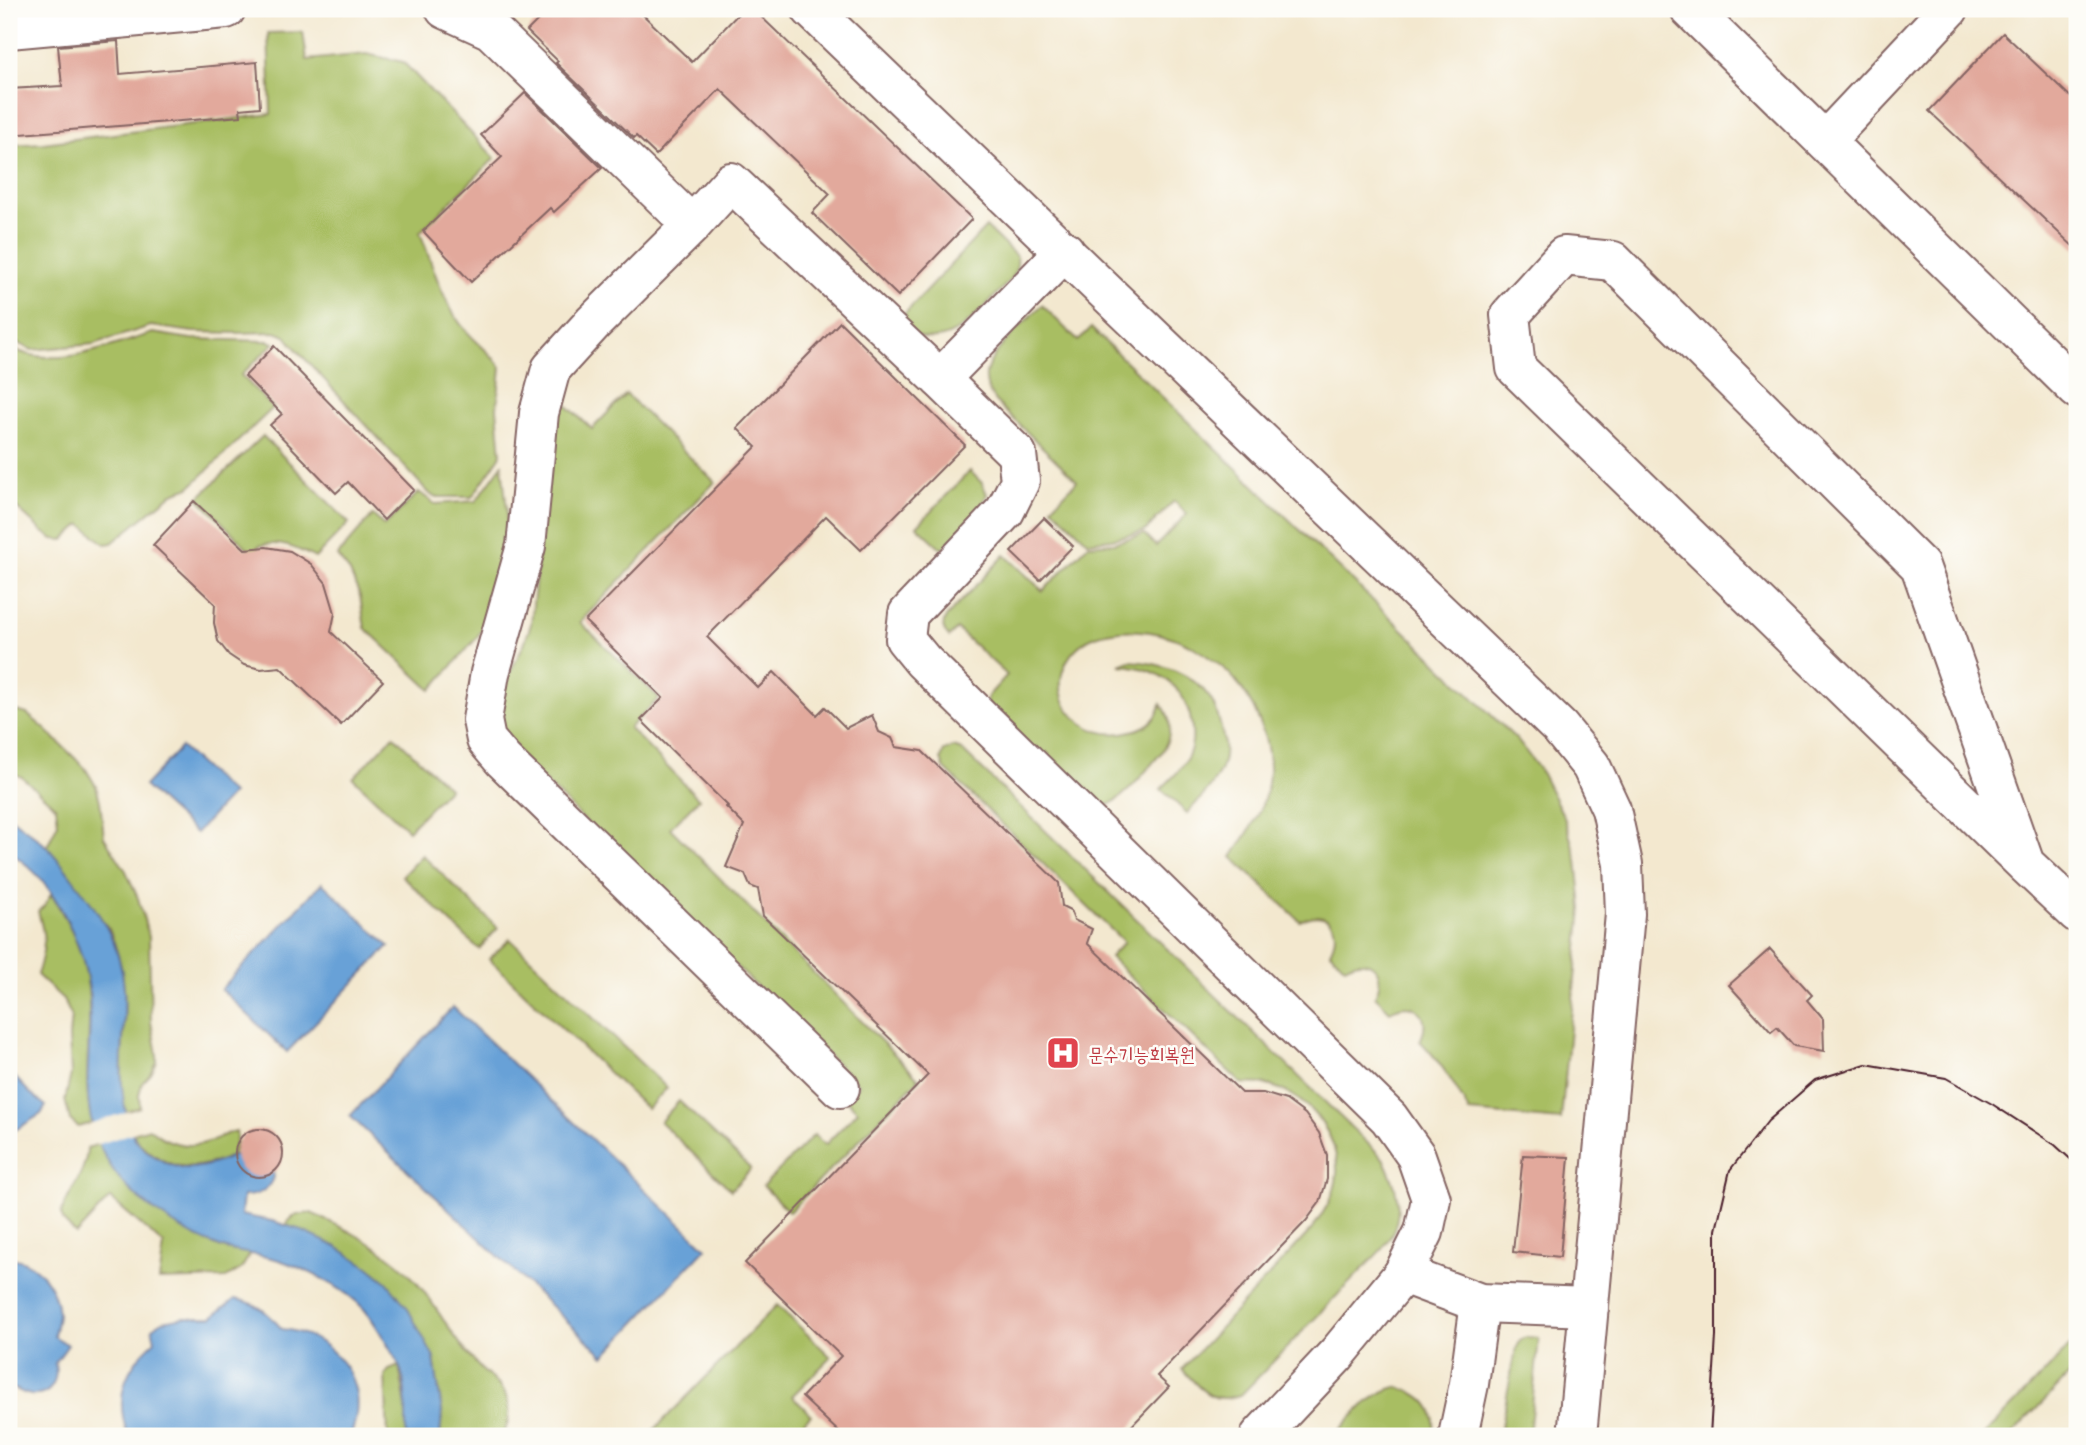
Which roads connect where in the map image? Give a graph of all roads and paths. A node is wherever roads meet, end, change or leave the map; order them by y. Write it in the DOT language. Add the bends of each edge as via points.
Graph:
graph roads {
  1 [pos="226,9"];
  2 [pos="445,9"];
  3 [pos="811,9"];
  4 [pos="1690,9"];
  5 [pos="1949,9"];
  6 [pos="9,29"];
  7 [pos="1825,141"];
  8 [pos="692,225"];
  9 [pos="1065,251"];
  10 [pos="940,379"];
  11 [pos="2077,389"];
  12 [pos="2025,864"];
  13 [pos="2077,913"];
  14 [pos="840,1088"];
  15 [pos="1403,1274"];
  16 [pos="1480,1303"];
  17 [pos="1589,1307"];
  18 [pos="1259,1436"];
  19 [pos="1458,1436"];
  20 [pos="1577,1436"];
  1 -- 6 [label="street"];
  2 -- 8 [label="street" via="491,30"];
  3 -- 9 [label="street"];
  4 -- 7 [label="street"];
  5 -- 7 [label="street"];
  7 -- 11 [label="street"];
  8 -- 10 [label="street" via="731,182"];
  8 -- 14 [label="street" via="551,369 539,413 526,546 490,673 482,720 486,740 503,760"];
  9 -- 10 [label="street"];
  9 -- 17 [label="street" via="1550,718 1591,766 1611,809 1623,864 1625,914"];
  10 -- 15 [label="street" via="1017,454 1020,481 1005,511 908,614 905,639 1388,1118 1416,1156 1431,1199 1424,1232"];
  12 -- 12 [label="street" via="1516,368 1510,315 1564,256 1614,261 1920,566"];
  12 -- 13 [label="street"];
  15 -- 16 [label="street"];
  15 -- 18 [label="street" via="1337,1354"];
  16 -- 17 [label="street"];
  16 -- 19 [label="street"];
  17 -- 20 [label="street"];
}
